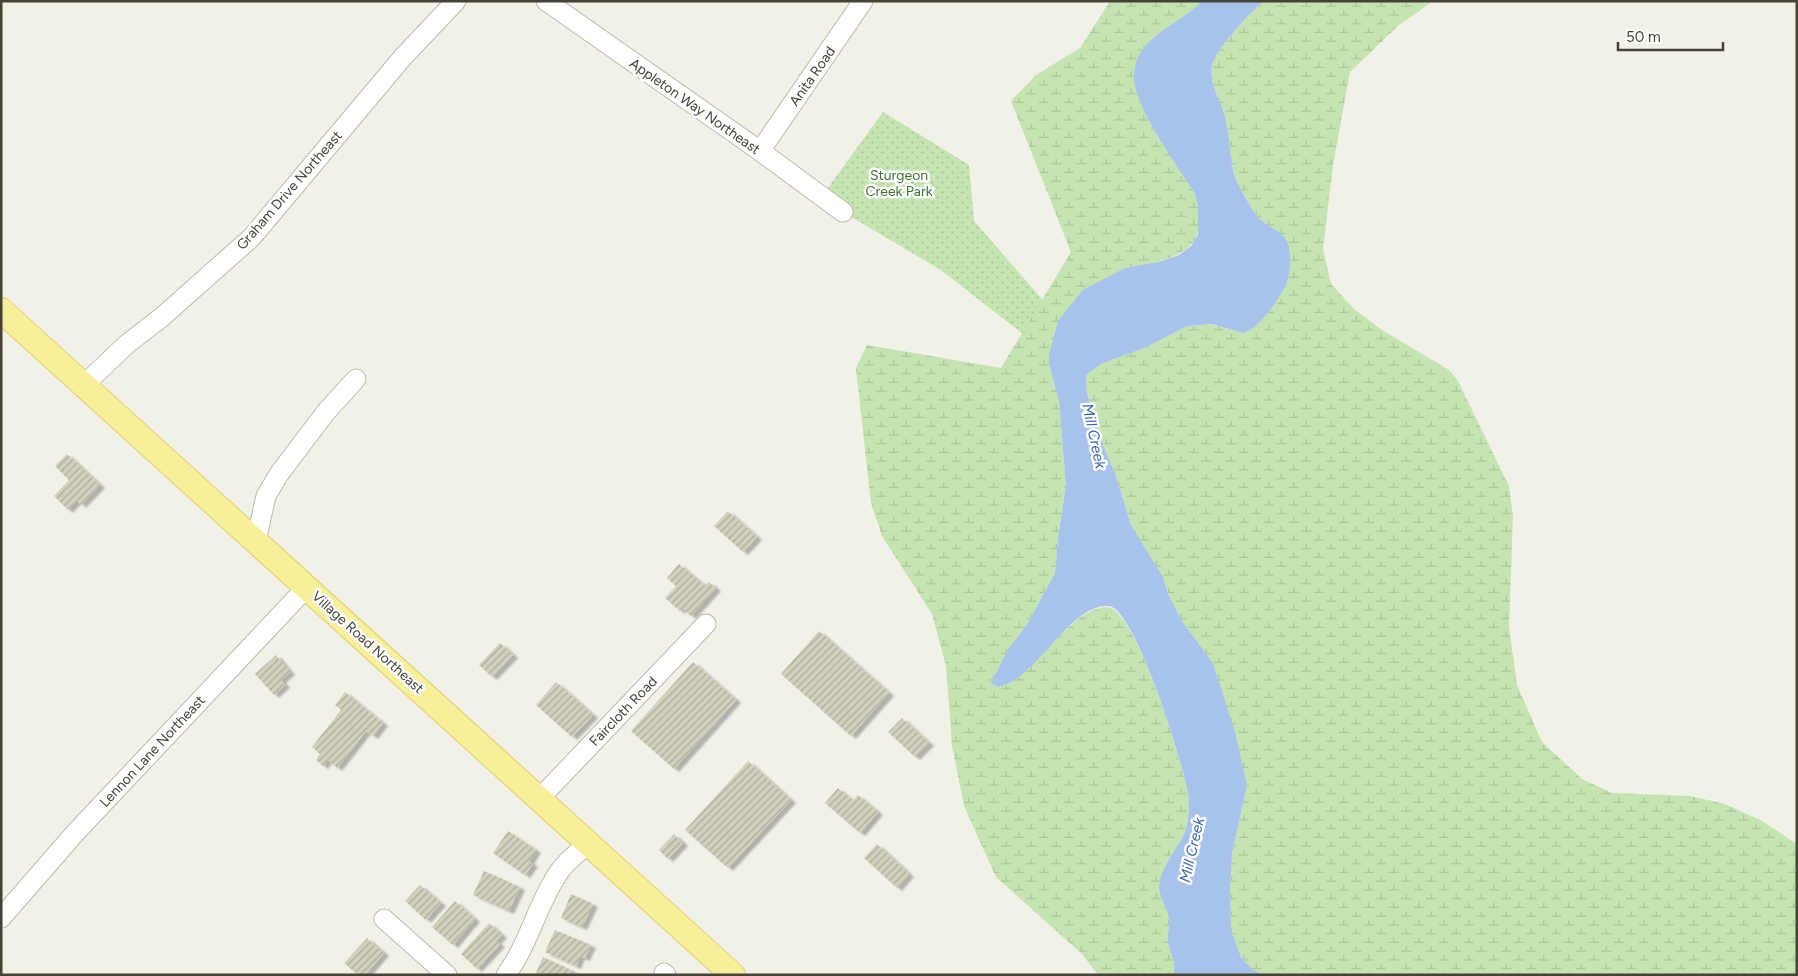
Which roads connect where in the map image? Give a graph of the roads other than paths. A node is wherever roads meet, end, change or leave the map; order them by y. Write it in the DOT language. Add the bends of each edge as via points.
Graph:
graph roads {
  1 [pos="456,1"];
  2 [pos="546,1"];
  3 [pos="863,1"];
  4 [pos="760,151"];
  5 [pos="843,212"];
  6 [pos="1,310"];
  7 [pos="356,379"];
  8 [pos="85,384"];
  9 [pos="256,542"];
  10 [pos="307,587"];
  11 [pos="706,624"];
  12 [pos="540,798"];
  13 [pos="589,843"];
  14 [pos="1,918"];
  15 [pos="384,919"];
  16 [pos="447,975"];
  17 [pos="506,975"];
  18 [pos="734,975"];
  1 -- 8 [label="street, Graham Drive Northeast" via="403,57 252,237"];
  2 -- 4 [label="street, Appleton Way Northeast"];
  3 -- 4 [label="street, Anita Road"];
  4 -- 5 [label="street, Appleton Way Northeast"];
  6 -- 8 [label="main road, Village Road Northeast"];
  7 -- 9 [label="street" via="326,412 279,474 266,496"];
  8 -- 9 [label="main road, Village Road Northeast"];
  9 -- 10 [label="main road, Village Road Northeast"];
  10 -- 12 [label="main road, Village Road Northeast"];
  10 -- 14 [label="street, Lennon Lane Northeast" via="76,832"];
  11 -- 12 [label="street, Faircloth Road"];
  12 -- 13 [label="main road, Village Road Northeast"];
  13 -- 17 [label="street" via="559,871"];
  13 -- 18 [label="main road, Village Road Northeast"];
  15 -- 16 [label="street"];
}
